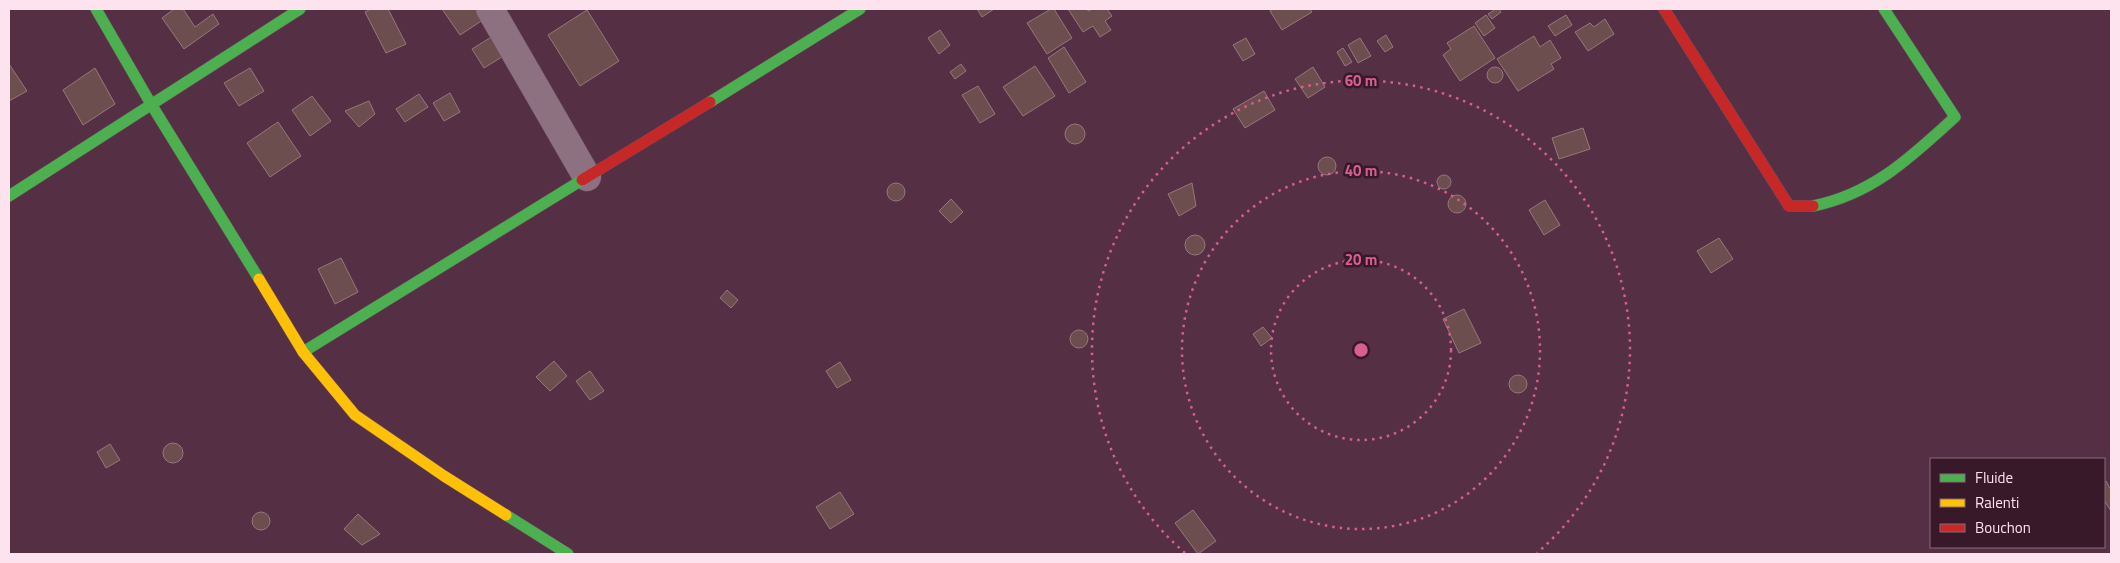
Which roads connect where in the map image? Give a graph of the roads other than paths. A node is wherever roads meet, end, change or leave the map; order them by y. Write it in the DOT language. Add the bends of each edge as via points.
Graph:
graph roads {
  1 [pos="96,9"];
  2 [pos="300,9"];
  3 [pos="490,9"];
  4 [pos="860,9"];
  5 [pos="1664,9"];
  6 [pos="1884,9"];
  7 [pos="151,104"];
  8 [pos="587,177"];
  9 [pos="9,196"];
  10 [pos="303,352"];
  11 [pos="568,554"];
  1 -- 7 [label="street"];
  2 -- 7 [label="street"];
  3 -- 8 [label="street"];
  4 -- 8 [label="street"];
  5 -- 6 [label="street" via="1789,206 1806,208 1829,204 1854,194 1908,160 1955,117"];
  7 -- 9 [label="street"];
  7 -- 10 [label="street"];
  8 -- 10 [label="street"];
  10 -- 11 [label="street" via="355,415"];
}
